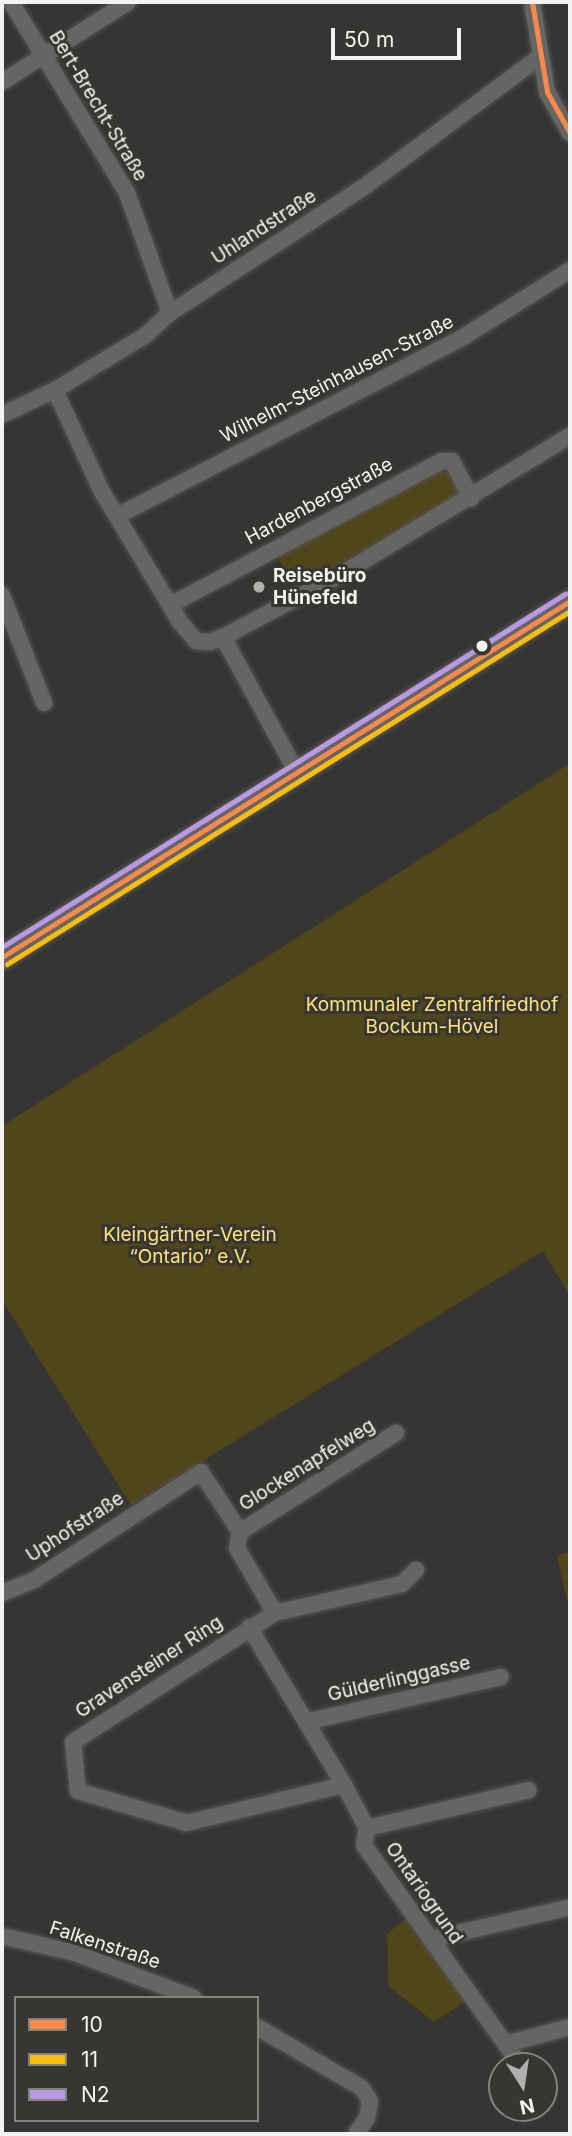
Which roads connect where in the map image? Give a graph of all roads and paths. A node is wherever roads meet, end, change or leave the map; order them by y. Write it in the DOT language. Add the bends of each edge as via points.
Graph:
graph roads {
  1 [pos="11,2"];
  2 [pos="128,2"];
  3 [pos="532,2"];
  4 [pos="43,56"];
  5 [pos="540,57"];
  6 [pos="2,82"];
  7 [pos="570,133"];
  8 [pos="570,270"];
  9 [pos="170,313"];
  10 [pos="55,390"];
  11 [pos="2,415"];
  12 [pos="570,436"];
  13 [pos="471,498"];
  14 [pos="117,516"];
  15 [pos="2,595"];
  16 [pos="570,601"];
  17 [pos="170,605"];
  18 [pos="223,638"];
  19 [pos="44,703"];
  20 [pos="296,771"];
  21 [pos="2,957"];
  22 [pos="396,1433"];
  23 [pos="240,1532"];
  24 [pos="416,1570"];
  25 [pos="2,1594"];
  26 [pos="275,1613"];
  27 [pos="249,1627"];
  28 [pos="501,1677"];
  29 [pos="306,1722"];
  30 [pos="344,1785"];
  31 [pos="528,1790"];
  32 [pos="367,1828"];
  33 [pos="566,1908"];
  34 [pos="2,1936"];
  35 [pos="432,1939"];
  36 [pos="189,1996"];
  37 [pos="570,2027"];
  38 [pos="259,2028"];
  39 [pos="506,2044"];
  40 [pos="511,2052"];
  41 [pos="356,2134"];
  1 -- 4 [label="street, Bert-Brecht-Straße"];
  2 -- 4 [label="street"];
  3 -- 5 [label="street"];
  4 -- 6 [label="street"];
  4 -- 9 [label="street, Bert-Brecht-Straße" via="127,193"];
  5 -- 7 [label="street" via="551,106"];
  5 -- 9 [label="street, Uhlandstraße" via="364,187"];
  8 -- 14 [label="street, Wilhelm-Steinhausen-Straße" via="460,340"];
  9 -- 10 [label="street, Uhlandstraße" via="146,335"];
  10 -- 11 [label="street, Uhlandstraße"];
  10 -- 14 [label="street"];
  12 -- 13 [label="street"];
  13 -- 17 [label="street, Hardenbergstraße" via="452,460 442,461"];
  13 -- 18 [label="street"];
  14 -- 17 [label="street"];
  15 -- 19 [label="street"];
  16 -- 20 [label="street"];
  17 -- 18 [label="street" via="196,640"];
  18 -- 20 [label="street"];
  20 -- 21 [label="street"];
  22 -- 23 [label="street, Glockenapfelweg"];
  23 -- 25 [label="street, Uphofstraße" via="201,1472 34,1580"];
  23 -- 26 [label="street" via="237,1548"];
  24 -- 26 [label="street, Gravensteiner Ring" via="402,1584"];
  26 -- 27 [label="street, Gravensteiner Ring"];
  27 -- 29 [label="street, Ontariogrund"];
  27 -- 30 [label="street, Gravensteiner Ring" via="73,1742 78,1791 187,1823"];
  28 -- 29 [label="street, Gülderlinggasse"];
  29 -- 30 [label="street, Ontariogrund"];
  30 -- 32 [label="street, Ontariogrund"];
  31 -- 32 [label="street"];
  32 -- 35 [label="street, Ontariogrund" via="365,1845"];
  33 -- 35 [label="street"];
  34 -- 36 [label="street, Falkenstraße" via="75,1953"];
  35 -- 39 [label="street, Ontariogrund"];
  37 -- 39 [label="street"];
  38 -- 41 [label="street" via="362,2088 370,2101 367,2118"];
  39 -- 40 [label="street, Ontariogrund"];
}
